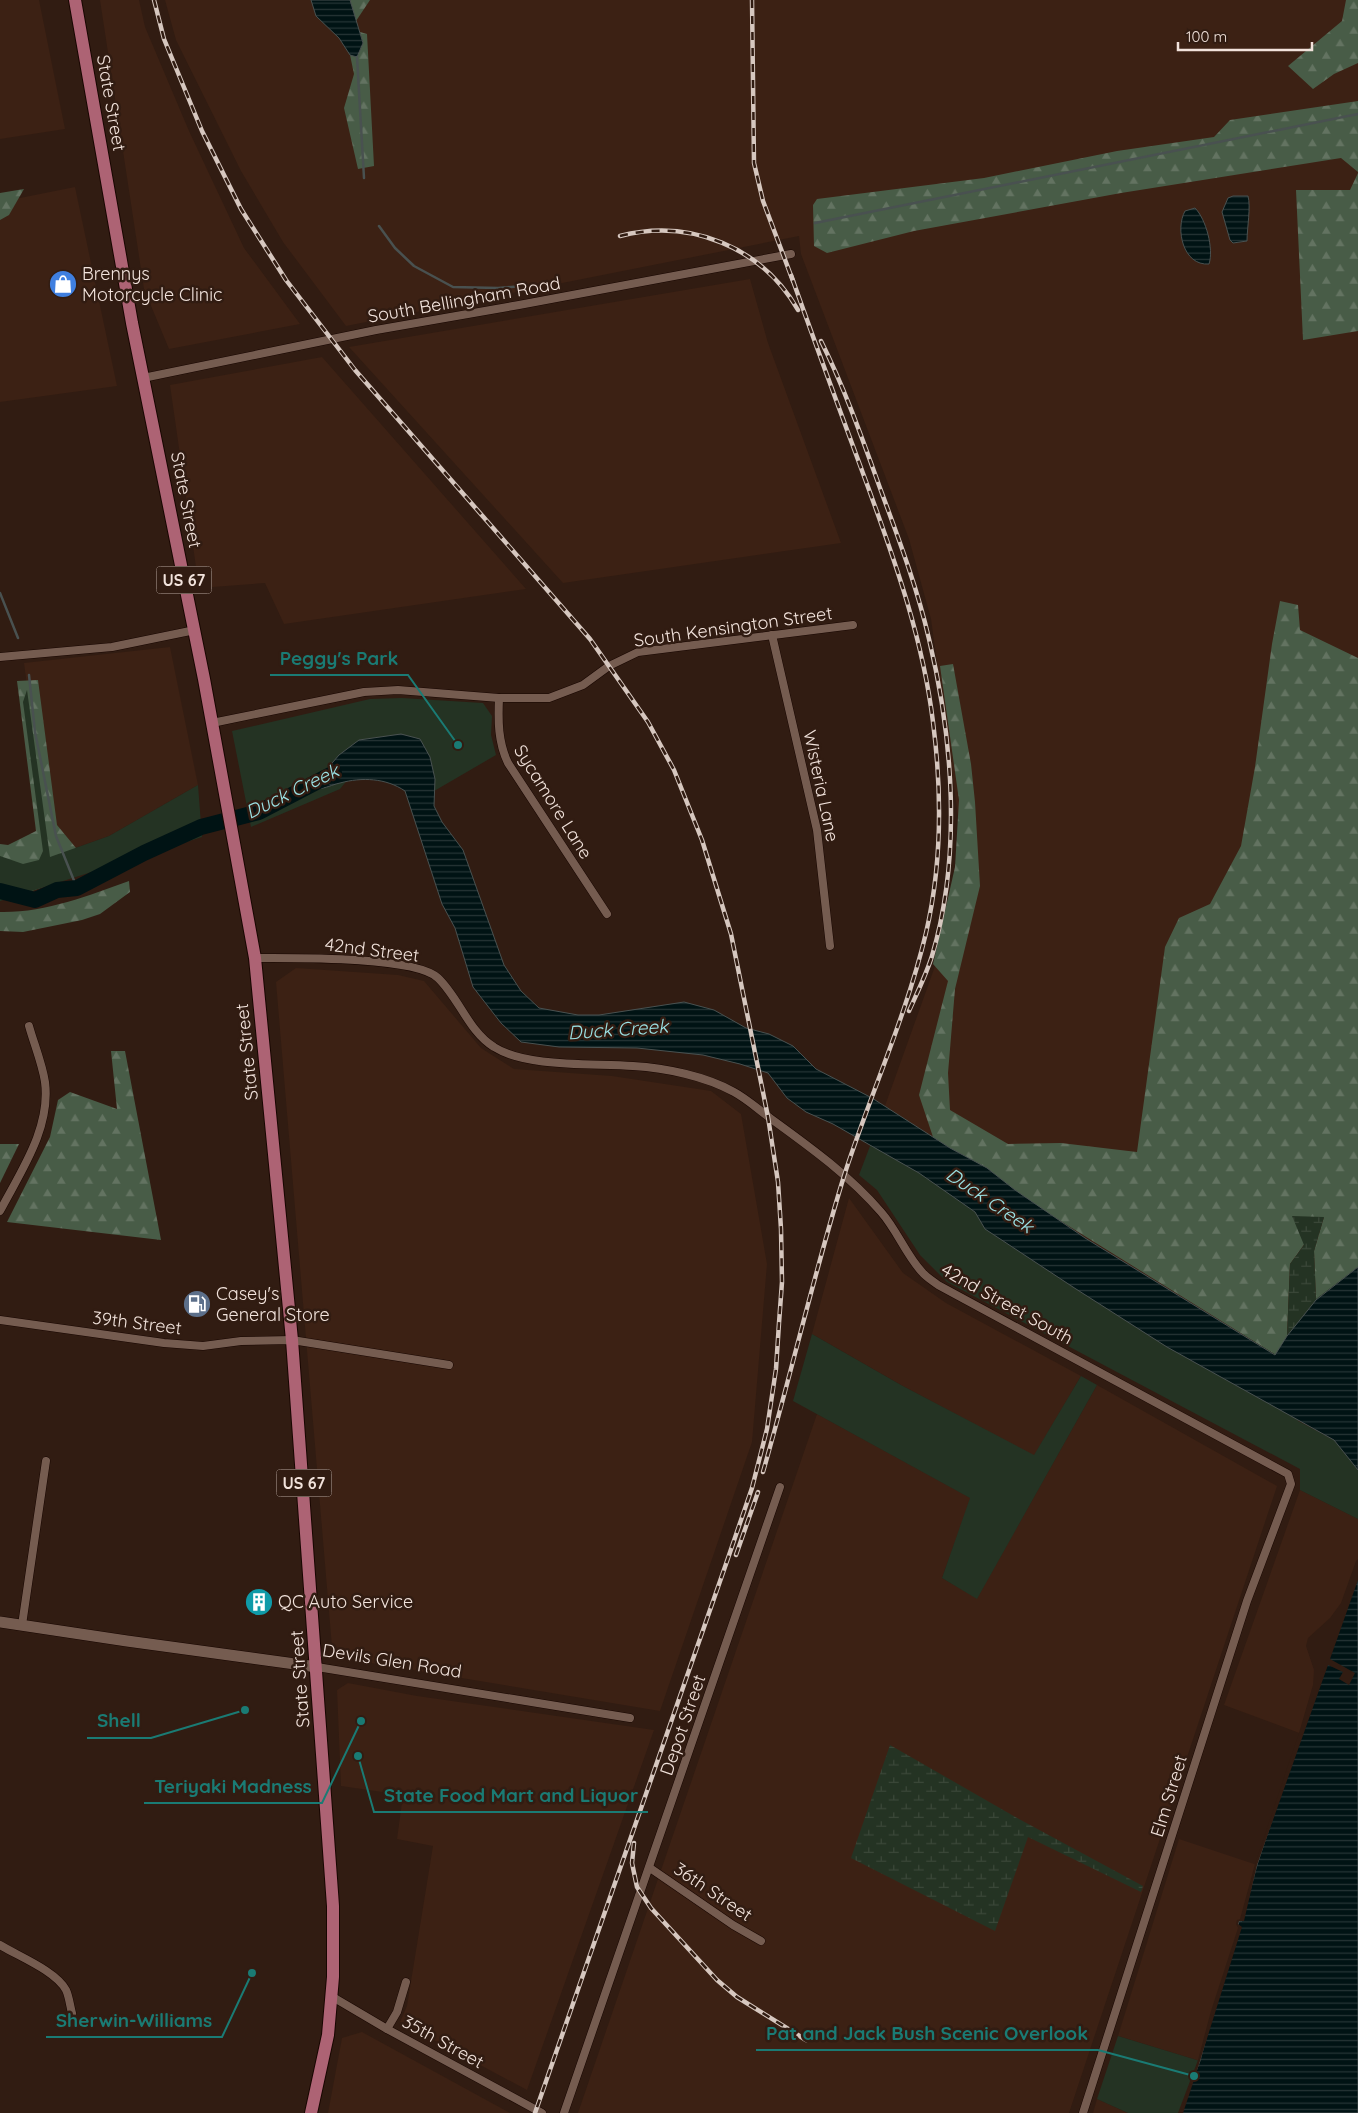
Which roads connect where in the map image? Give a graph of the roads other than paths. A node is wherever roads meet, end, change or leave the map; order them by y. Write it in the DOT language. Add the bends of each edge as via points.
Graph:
graph roads {
  1 [pos="75,0"];
  2 [pos="791,254"];
  3 [pos="143,378"];
  4 [pos="853,625"];
  5 [pos="194,630"];
  6 [pos="772,635"];
  7 [pos="0,657"];
  8 [pos="499,698"];
  9 [pos="212,723"];
  10 [pos="608,914"];
  11 [pos="830,946"];
  12 [pos="255,958"];
  13 [pos="29,1026"];
  14 [pos="657,1069"];
  15 [pos="0,1211"];
  16 [pos="0,1320"];
  17 [pos="292,1340"];
  18 [pos="449,1365"];
  19 [pos="46,1461"];
  20 [pos="780,1487"];
  21 [pos="1289,1490"];
  22 [pos="0,1622"];
  23 [pos="22,1625"];
  24 [pos="317,1666"];
  25 [pos="630,1718"];
  26 [pos="650,1868"];
  27 [pos="761,1941"];
  28 [pos="0,1945"];
  29 [pos="406,1982"];
  30 [pos="331,1996"];
  31 [pos="72,2013"];
  32 [pos="387,2029"];
  33 [pos="311,2113"];
  34 [pos="542,2113"];
  35 [pos="564,2113"];
  36 [pos="1083,2113"];
  1 -- 3 [label="main road, State Street / US 67"];
  2 -- 3 [label="street, South Bellingham Road" via="376,330"];
  3 -- 5 [label="main road, State Street / US 67"];
  4 -- 6 [label="street, South Kensington Street"];
  5 -- 7 [label="street" via="112,647"];
  5 -- 9 [label="main road, State Street / US 67"];
  6 -- 8 [label="street, South Kensington Street" via="638,652 566,693 549,698"];
  6 -- 11 [label="street, Wisteria Lane" via="817,830"];
  8 -- 9 [label="street, South Kensington Street" via="398,690 364,692"];
  8 -- 10 [label="street, Sycamore Lane" via="499,734 508,763"];
  9 -- 12 [label="main road, State Street / US 67"];
  12 -- 14 [label="street, 42nd Street" via="338,959 417,967 437,977 474,1028 493,1047 518,1057 560,1063"];
  12 -- 17 [label="main road, State Street / US 67"];
  13 -- 15 [label="street" via="45,1081 45,1111 36,1142"];
  14 -- 21 [label="street, 42nd Street South" via="707,1081 735,1092 845,1175 882,1213 922,1272 938,1285 1288,1474"];
  16 -- 17 [label="street, 39th Street" via="203,1346"];
  17 -- 18 [label="street, 39th Street"];
  17 -- 24 [label="main road, State Street / US 67"];
  19 -- 23 [label="street"];
  20 -- 26 [label="street, Depot Street"];
  21 -- 36 [label="street, Elm Street" via="1247,1601"];
  22 -- 23 [label="main road, Devils Glen Road"];
  23 -- 24 [label="main road, Devils Glen Road"];
  24 -- 25 [label="street, Devils Glen Road"];
  24 -- 30 [label="main road, State Street / US 67" via="333,1906"];
  26 -- 27 [label="street, 36th Street"];
  26 -- 35 [label="street, Depot Street"];
  28 -- 31 [label="street" via="59,1981 66,1990"];
  29 -- 32 [label="street" via="397,2012"];
  30 -- 32 [label="street, 35th Street"];
  30 -- 33 [label="main road, State Street / US 67" via="328,2035"];
  32 -- 34 [label="street, 35th Street"];
}
